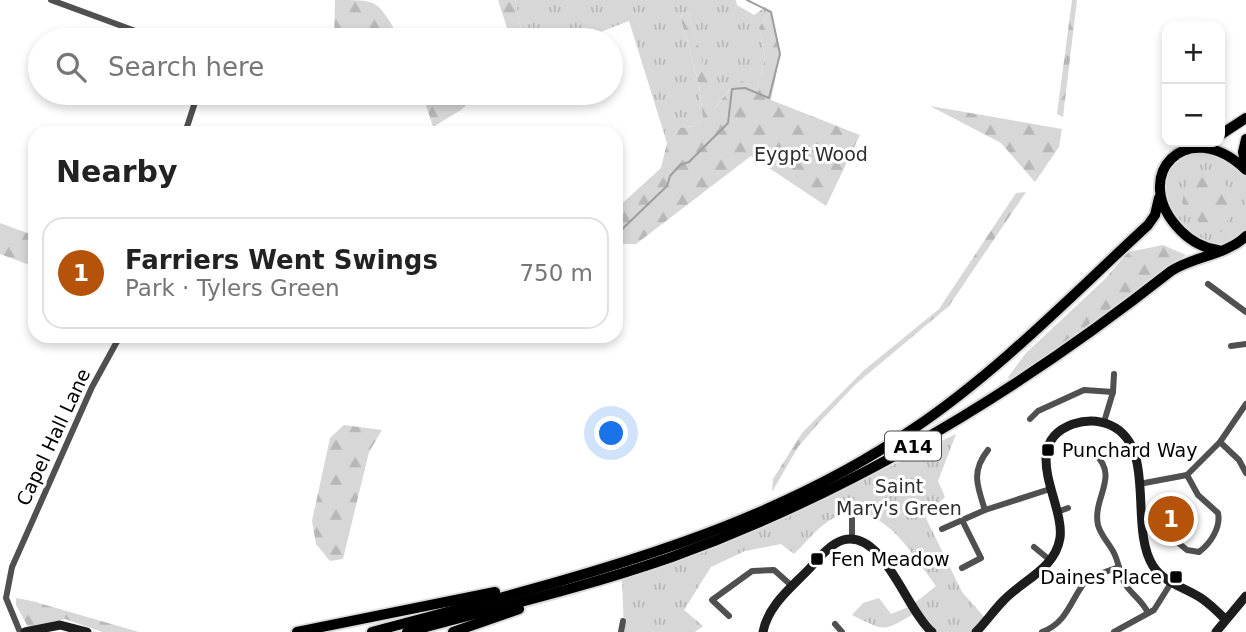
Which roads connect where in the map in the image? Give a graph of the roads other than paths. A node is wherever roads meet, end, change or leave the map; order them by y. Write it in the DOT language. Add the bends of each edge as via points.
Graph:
graph roads {
  1 [pos="51,0"];
  2 [pos="127,28"];
  3 [pos="194,105"];
  4 [pos="1246,118"];
  5 [pos="187,126"];
  6 [pos="1225,132"];
  7 [pos="1246,139"];
  8 [pos="1189,148"];
  9 [pos="1246,169"];
  10 [pos="1159,198"];
  11 [pos="1243,241"];
  12 [pos="1222,250"];
  13 [pos="1208,284"];
  14 [pos="1246,312"];
  15 [pos="116,343"];
  16 [pos="1246,344"];
  17 [pos="1231,346"];
  18 [pos="1114,374"];
  19 [pos="1113,392"];
  20 [pos="1246,404"];
  21 [pos="1030,419"];
  22 [pos="1104,422"];
  23 [pos="1220,442"];
  24 [pos="988,450"];
  25 [pos="1095,454"];
  26 [pos="1246,473"];
  27 [pos="1187,475"];
  28 [pos="1139,484"];
  29 [pos="1050,489"];
  30 [pos="1068,508"];
  31 [pos="985,510"];
  32 [pos="1057,512"];
  33 [pos="852,517"];
  34 [pos="963,522"];
  35 [pos="942,529"];
  36 [pos="1171,537"];
  37 [pos="852,539"];
  38 [pos="1034,547"];
  39 [pos="1051,561"];
  40 [pos="626,567"];
  41 [pos="1119,567"];
  42 [pos="962,568"];
  43 [pos="608,573"];
  44 [pos="1171,583"];
  45 [pos="792,586"];
  46 [pos="532,588"];
  47 [pos="560,591"];
  48 [pos="1246,596"];
  49 [pos="1148,613"];
  50 [pos="729,616"];
  51 [pos="1225,619"];
  52 [pos="623,621"];
  53 [pos="835,624"];
  54 [pos="22,632"];
  55 [pos="88,632"];
  56 [pos="297,632"];
  57 [pos="372,632"];
  58 [pos="407,632"];
  59 [pos="453,632"];
  60 [pos="621,632"];
  61 [pos="763,632"];
  62 [pos="842,632"];
  63 [pos="932,632"];
  64 [pos="976,632"];
  65 [pos="1042,632"];
  66 [pos="1114,632"];
  67 [pos="1216,632"];
  1 -- 2 [label="street"];
  3 -- 5 [label="street"];
  4 -- 6 [label="main road"];
  7 -- 9 [label="main road"];
  8 -- 9 [label="highway" via="1219,150"];
  8 -- 10 [label="highway" via="1167,165"];
  10 -- 12 [label="highway" via="1168,217 1189,239"];
  10 -- 40 [label="highway, A14" via="1148,225 980,379 912,430 856,465 783,501"];
  11 -- 12 [label="highway"];
  12 -- 40 [label="highway, A14" via="1179,266 1061,355 899,453 767,518"];
  13 -- 14 [label="street"];
  15 -- 54 [label="street, Capel Hall Lane" via="12,567 6,598"];
  16 -- 17 [label="street"];
  18 -- 19 [label="street"];
  19 -- 21 [label="street" via="1084,390"];
  19 -- 22 [label="street"];
  20 -- 23 [label="street"];
  22 -- 28 [label="street" via="1126,435"];
  22 -- 29 [label="street" via="1071,425 1055,439 1046,456"];
  23 -- 26 [label="street"];
  23 -- 27 [label="street"];
  24 -- 31 [label="street" via="975,479"];
  25 -- 41 [label="street" via="1107,475 1097,509 1098,523"];
  27 -- 28 [label="street"];
  27 -- 36 [label="street" via="1198,495 1218,513 1219,521 1213,538 1199,552 1187,550"];
  28 -- 44 [label="street" via="1143,545 1155,569"];
  29 -- 31 [label="street"];
  29 -- 32 [label="street"];
  30 -- 32 [label="street"];
  31 -- 34 [label="street"];
  32 -- 39 [label="street" via="1059,540"];
  33 -- 37 [label="street"];
  34 -- 35 [label="street"];
  34 -- 42 [label="street" via="981,558"];
  37 -- 45 [label="street" via="828,549"];
  37 -- 63 [label="street" via="873,546"];
  38 -- 39 [label="street"];
  39 -- 64 [label="street" via="1004,600"];
  40 -- 43 [label="highway, A14"];
  41 -- 49 [label="street" via="1125,584 1139,596"];
  41 -- 65 [label="street" via="1088,578 1059,622"];
  43 -- 46 [label="highway, A14"];
  43 -- 47 [label="highway, A14"];
  44 -- 49 [label="street" via="1158,606"];
  44 -- 51 [label="street" via="1200,597"];
  45 -- 50 [label="street" via="774,570 752,571 712,600"];
  45 -- 61 [label="street" via="773,606"];
  46 -- 56 [label="highway, A14"];
  46 -- 57 [label="highway, A14"];
  47 -- 58 [label="highway, A14"];
  47 -- 59 [label="highway, A14"];
  48 -- 51 [label="street"];
  49 -- 66 [label="street"];
  51 -- 67 [label="street"];
  52 -- 60 [label="street"];
  53 -- 62 [label="street"];
  54 -- 55 [label="street" via="60,625"];
}
